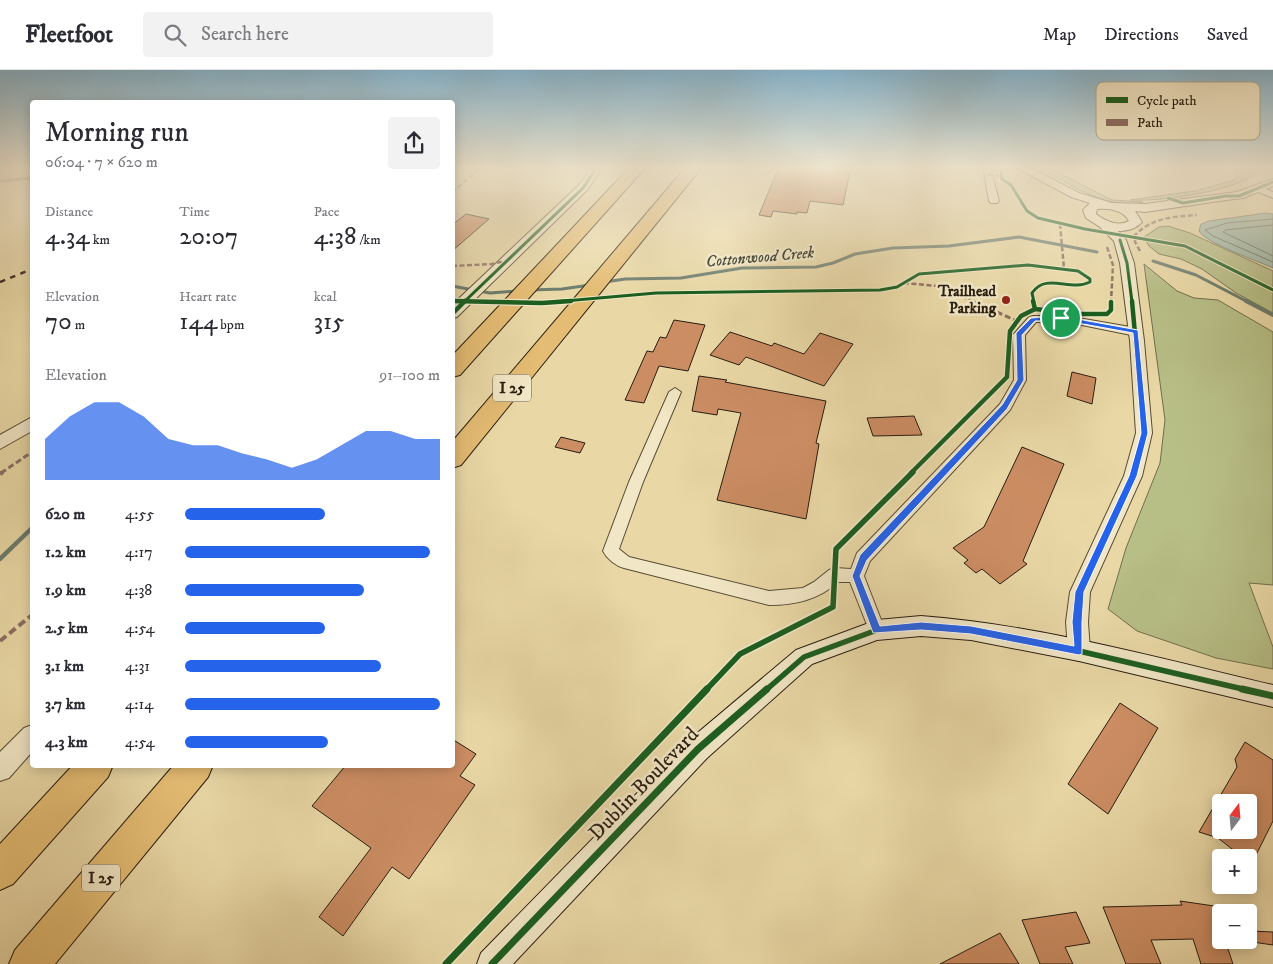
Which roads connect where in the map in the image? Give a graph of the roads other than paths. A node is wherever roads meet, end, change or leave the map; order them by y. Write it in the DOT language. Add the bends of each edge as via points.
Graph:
graph roads {
  1 [pos="562,209"];
  2 [pos="600,209"];
  3 [pos="660,209"];
  4 [pos="1119,209"];
  5 [pos="1187,209"];
  6 [pos="1089,210"];
  7 [pos="1133,222"];
  8 [pos="1103,224"];
  9 [pos="1120,240"];
  10 [pos="498,270"];
  11 [pos="1133,308"];
  12 [pos="455,311"];
  13 [pos="1136,332"];
  14 [pos="455,367"];
  15 [pos="674,392"];
  16 [pos="30,424"];
  17 [pos="0,443"];
  18 [pos="455,455"];
  19 [pos="856,576"];
  20 [pos="877,630"];
  21 [pos="1079,651"];
  22 [pos="1273,696"];
  23 [pos="30,738"];
  24 [pos="93,768"];
  25 [pos="193,768"];
  26 [pos="0,769"];
  27 [pos="0,871"];
  28 [pos="29,964"];
  29 [pos="492,964"];
  1 -- 10 [label="street"];
  2 -- 14 [label="highway"];
  3 -- 18 [label="highway, I 25"];
  4 -- 7 [label="street" via="1128,212"];
  5 -- 7 [label="street" via="1152,214"];
  6 -- 8 [label="street" via="1093,218"];
  7 -- 8 [label="street" via="1121,227"];
  7 -- 9 [label="street"];
  8 -- 9 [label="street"];
  9 -- 11 [label="street" via="1127,263"];
  10 -- 12 [label="street"];
  11 -- 13 [label="street"];
  13 -- 19 [label="street" via="1067,318 1033,319 1019,335 1020,380 1005,407 863,558"];
  13 -- 21 [label="street" via="1144,433 1133,476 1080,592"];
  15 -- 19 [label="street" via="611,551 624,562 769,598 792,599 810,592 835,575"];
  16 -- 17 [label="street"];
  19 -- 20 [label="street"];
  20 -- 21 [label="main road, Dublin Boulevard" via="921,626 971,630"];
  20 -- 29 [label="main road, Dublin Boulevard" via="804,657 797,663 698,749"];
  21 -- 22 [label="main road, Dublin Boulevard"];
  23 -- 26 [label="street"];
  24 -- 27 [label="highway"];
  25 -- 28 [label="highway, I 25"];
}
